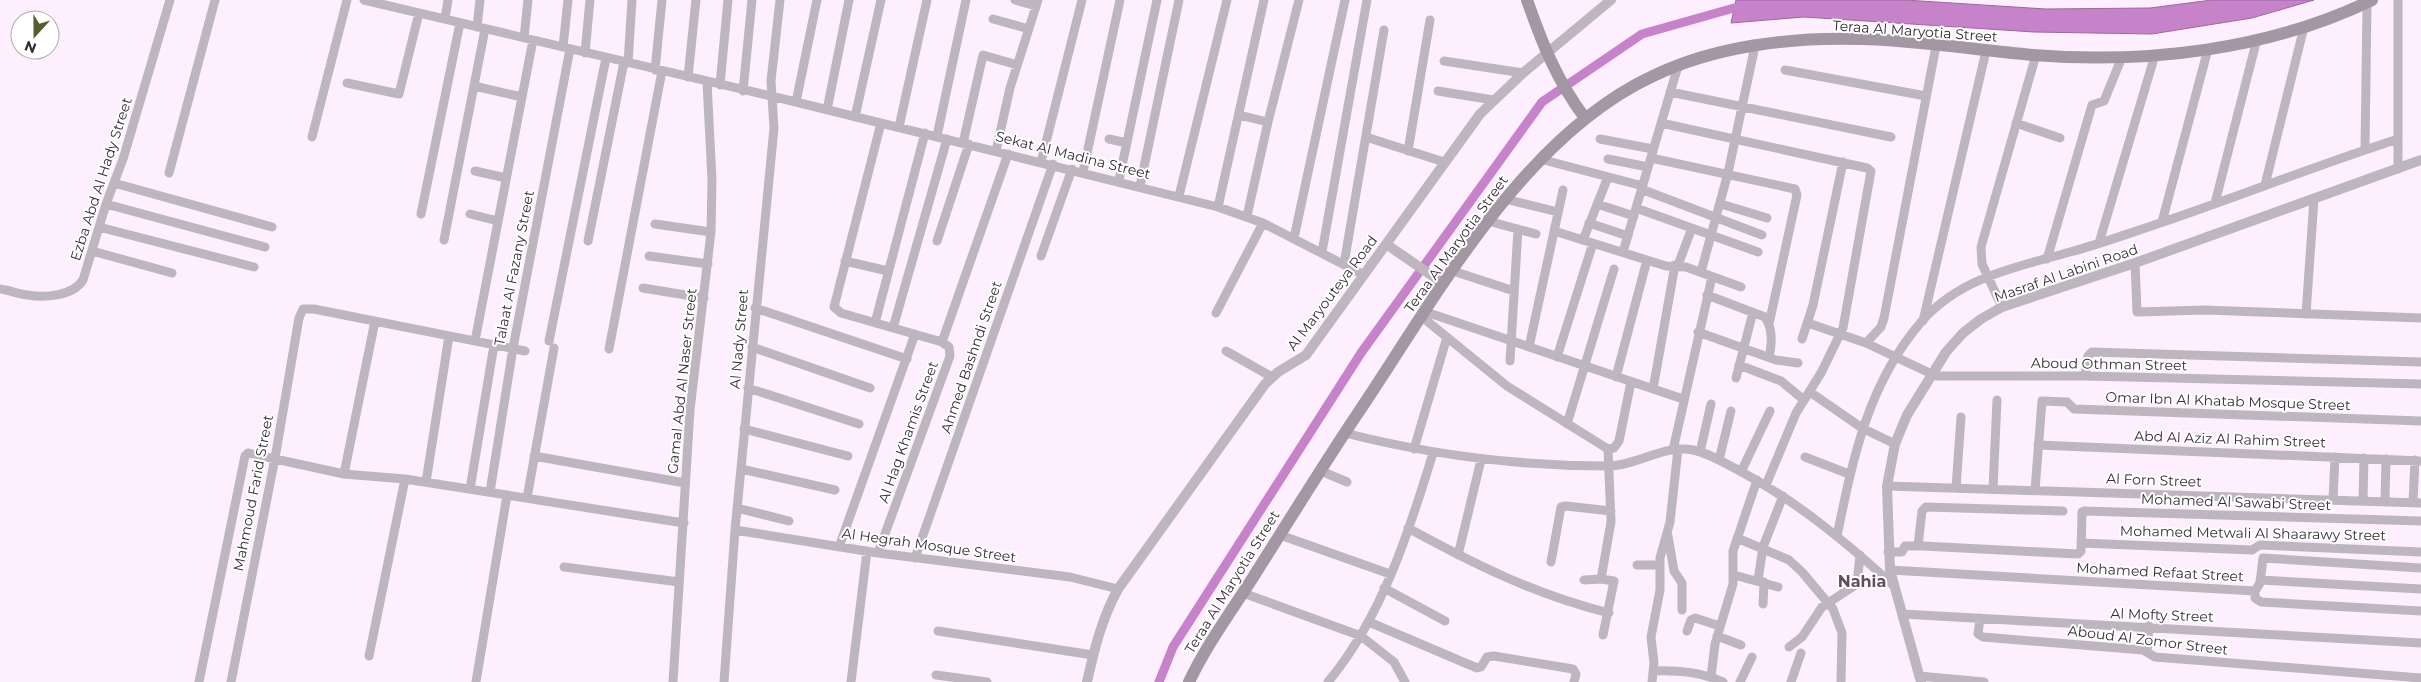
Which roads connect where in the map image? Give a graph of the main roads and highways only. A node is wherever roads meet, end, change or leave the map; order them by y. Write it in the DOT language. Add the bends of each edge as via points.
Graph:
graph roads {
  1 [pos="1527,0"];
  2 [pos="2370,1"];
  3 [pos="1582,115"];
  4 [pos="1189,682"];
  1 -- 3 [label="main road" via="1546,53 1562,86"];
  2 -- 3 [label="main road, Teraa Al Maryotia Street" via="2304,27 2257,40 2208,49 2122,57 2036,55 1864,39 1755,46 1652,76"];
  3 -- 4 [label="main road, Teraa Al Maryotia Street" via="1505,199 1453,271 1440,281 1424,314 1206,650"];
}
